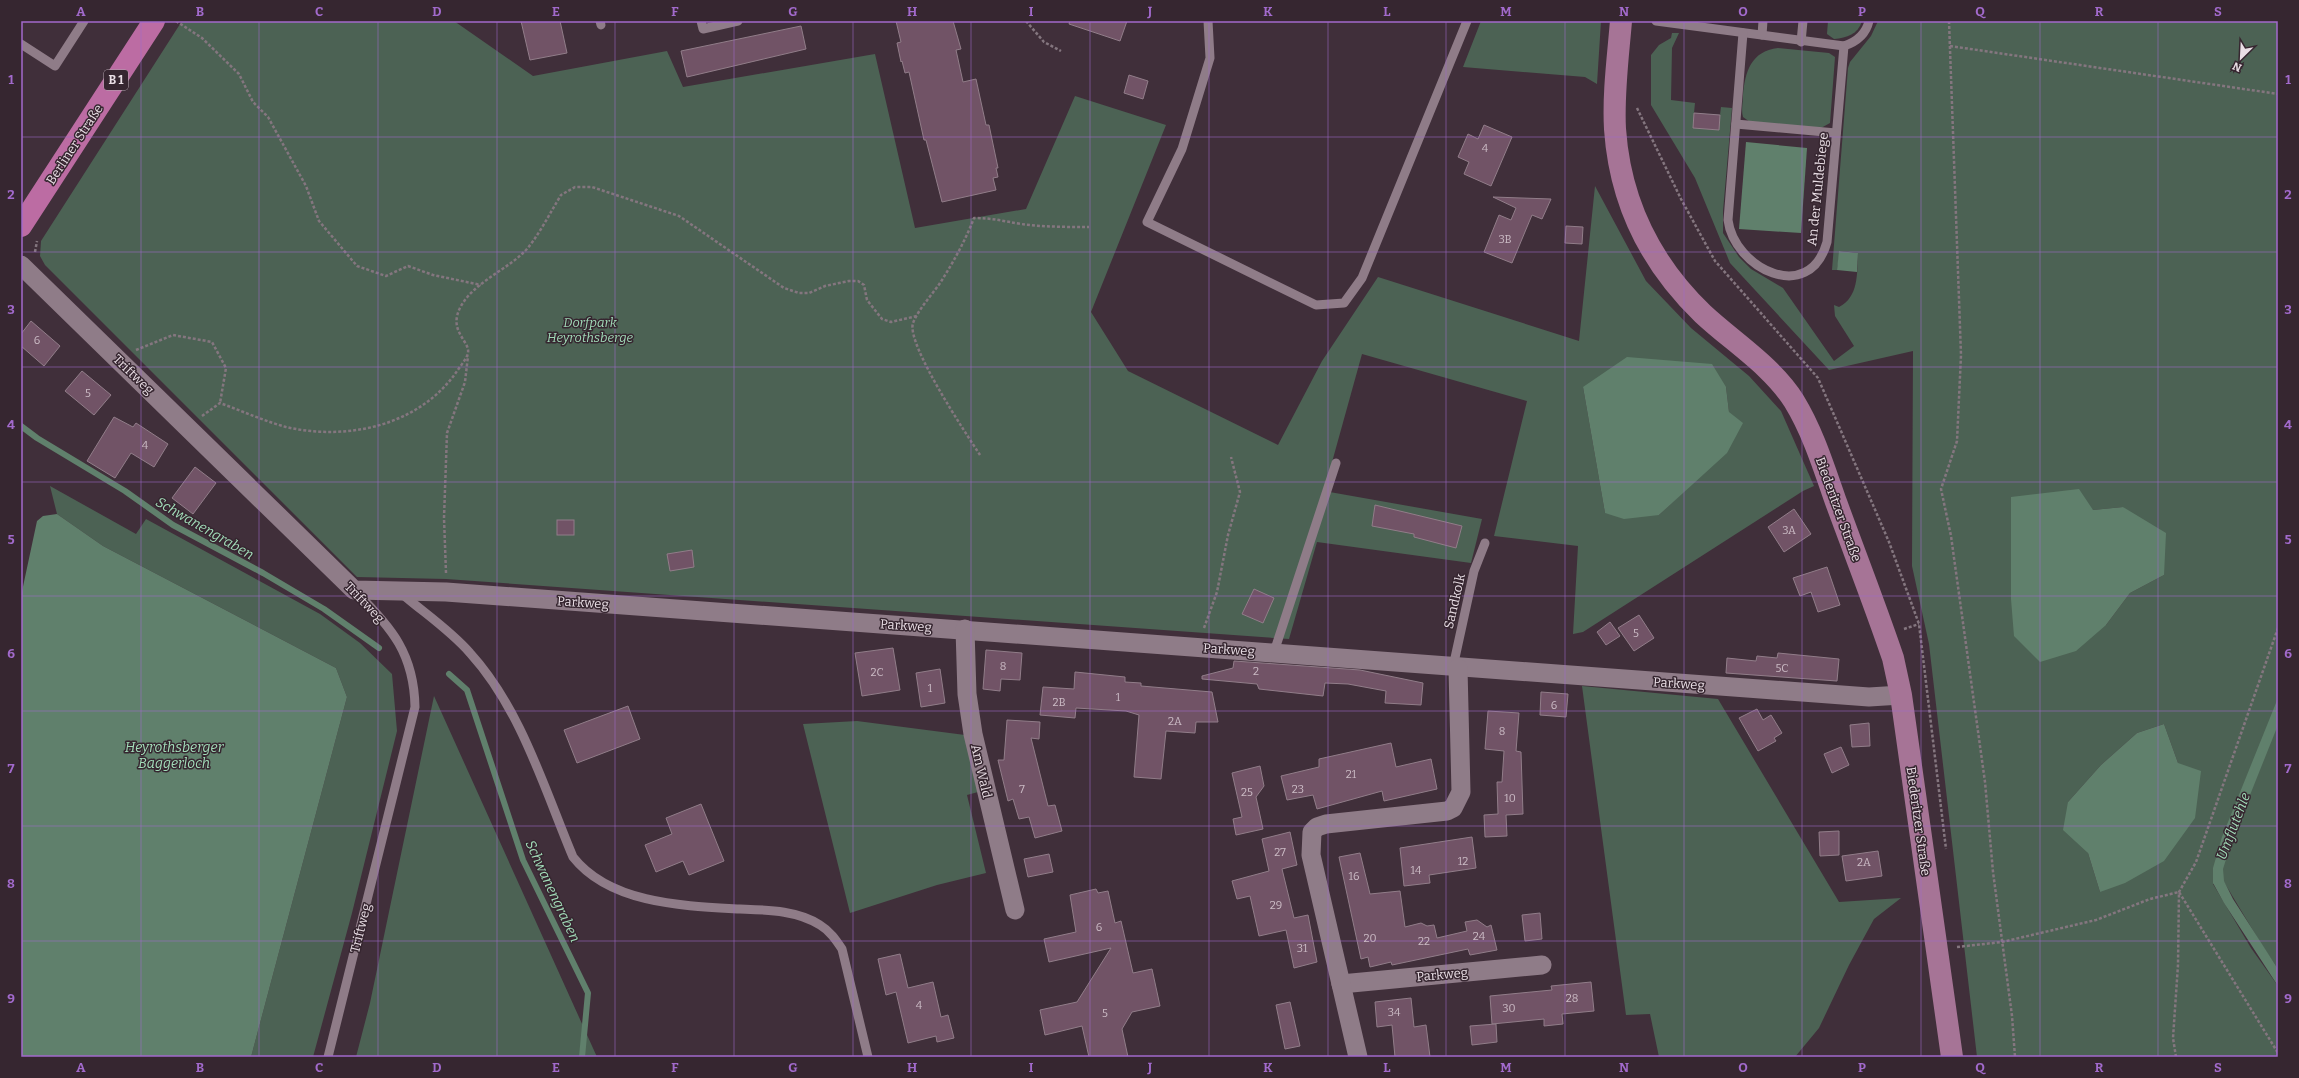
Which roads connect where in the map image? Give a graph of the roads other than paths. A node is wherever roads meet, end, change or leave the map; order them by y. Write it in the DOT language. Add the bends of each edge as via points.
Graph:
graph roads {
  1 [pos="84,21"];
  2 [pos="154,21"];
  3 [pos="701,21"];
  4 [pos="738,21"];
  5 [pos="1208,21"];
  6 [pos="1467,21"];
  7 [pos="1621,21"];
  8 [pos="1656,21"];
  9 [pos="1763,21"];
  10 [pos="1803,21"];
  11 [pos="1870,21"];
  12 [pos="1743,33"];
  13 [pos="1762,35"];
  14 [pos="1801,42"];
  15 [pos="21,44"];
  16 [pos="1844,46"];
  17 [pos="1736,124"];
  18 [pos="1836,133"];
  19 [pos="29,232"];
  20 [pos="29,261"];
  21 [pos="1336,463"];
  22 [pos="1485,543"];
  23 [pos="354,590"];
  24 [pos="398,591"];
  25 [pos="965,629"];
  26 [pos="1274,652"];
  27 [pos="1455,668"];
  28 [pos="1901,695"];
  29 [pos="1015,910"];
  30 [pos="1542,965"];
  31 [pos="1341,984"];
  32 [pos="328,1057"];
  33 [pos="868,1057"];
  34 [pos="1358,1057"];
  35 [pos="1952,1057"];
  1 -- 15 [label="lane" via="55,66"];
  2 -- 19 [label="main road, Berliner Straße / B 1"];
  3 -- 4 [label="lane" via="703,29"];
  5 -- 6 [label="lane" via="1210,58 1182,149 1147,222 1316,305 1344,303 1362,278"];
  7 -- 28 [label="street, Biederitzer Straße" via="1615,128 1618,157 1629,204 1662,266 1678,288 1775,377 1795,402 1813,439 1886,636"];
  8 -- 12 [label="lane"];
  9 -- 13 [label="lane"];
  10 -- 14 [label="lane"];
  11 -- 16 [label="lane" via="1859,38"];
  12 -- 13 [label="lane"];
  12 -- 17 [label="lane, An der Muldebiege"];
  13 -- 14 [label="lane"];
  14 -- 16 [label="lane"];
  16 -- 18 [label="lane, An der Muldebiege"];
  17 -- 18 [label="lane"];
  17 -- 18 [label="lane, An der Muldebiege" via="1729,228 1737,245 1755,263 1786,276 1804,274 1819,262 1824,252"];
  20 -- 23 [label="street, Triftweg" via="117,357"];
  21 -- 26 [label="lane"];
  22 -- 27 [label="lane, Sandkolk" via="1474,571"];
  23 -- 24 [label="street, Parkweg"];
  23 -- 32 [label="lane, Triftweg" via="391,629 400,646 415,688 415,707"];
  24 -- 25 [label="street, Parkweg" via="446,592"];
  24 -- 33 [label="lane" via="469,652 501,694 526,744 573,857 580,866 606,885 652,899 707,907 784,912 820,925 832,935 842,949"];
  25 -- 26 [label="street, Parkweg"];
  25 -- 29 [label="street, Am Wald" via="973,734"];
  26 -- 27 [label="street, Parkweg"];
  27 -- 28 [label="street, Parkweg" via="1869,697"];
  27 -- 31 [label="street" via="1461,792 1453,808 1447,811 1326,824 1312,832 1311,855"];
  28 -- 35 [label="street, Biederitzer Straße"];
  30 -- 31 [label="street, Parkweg"];
  31 -- 34 [label="street"];
}
